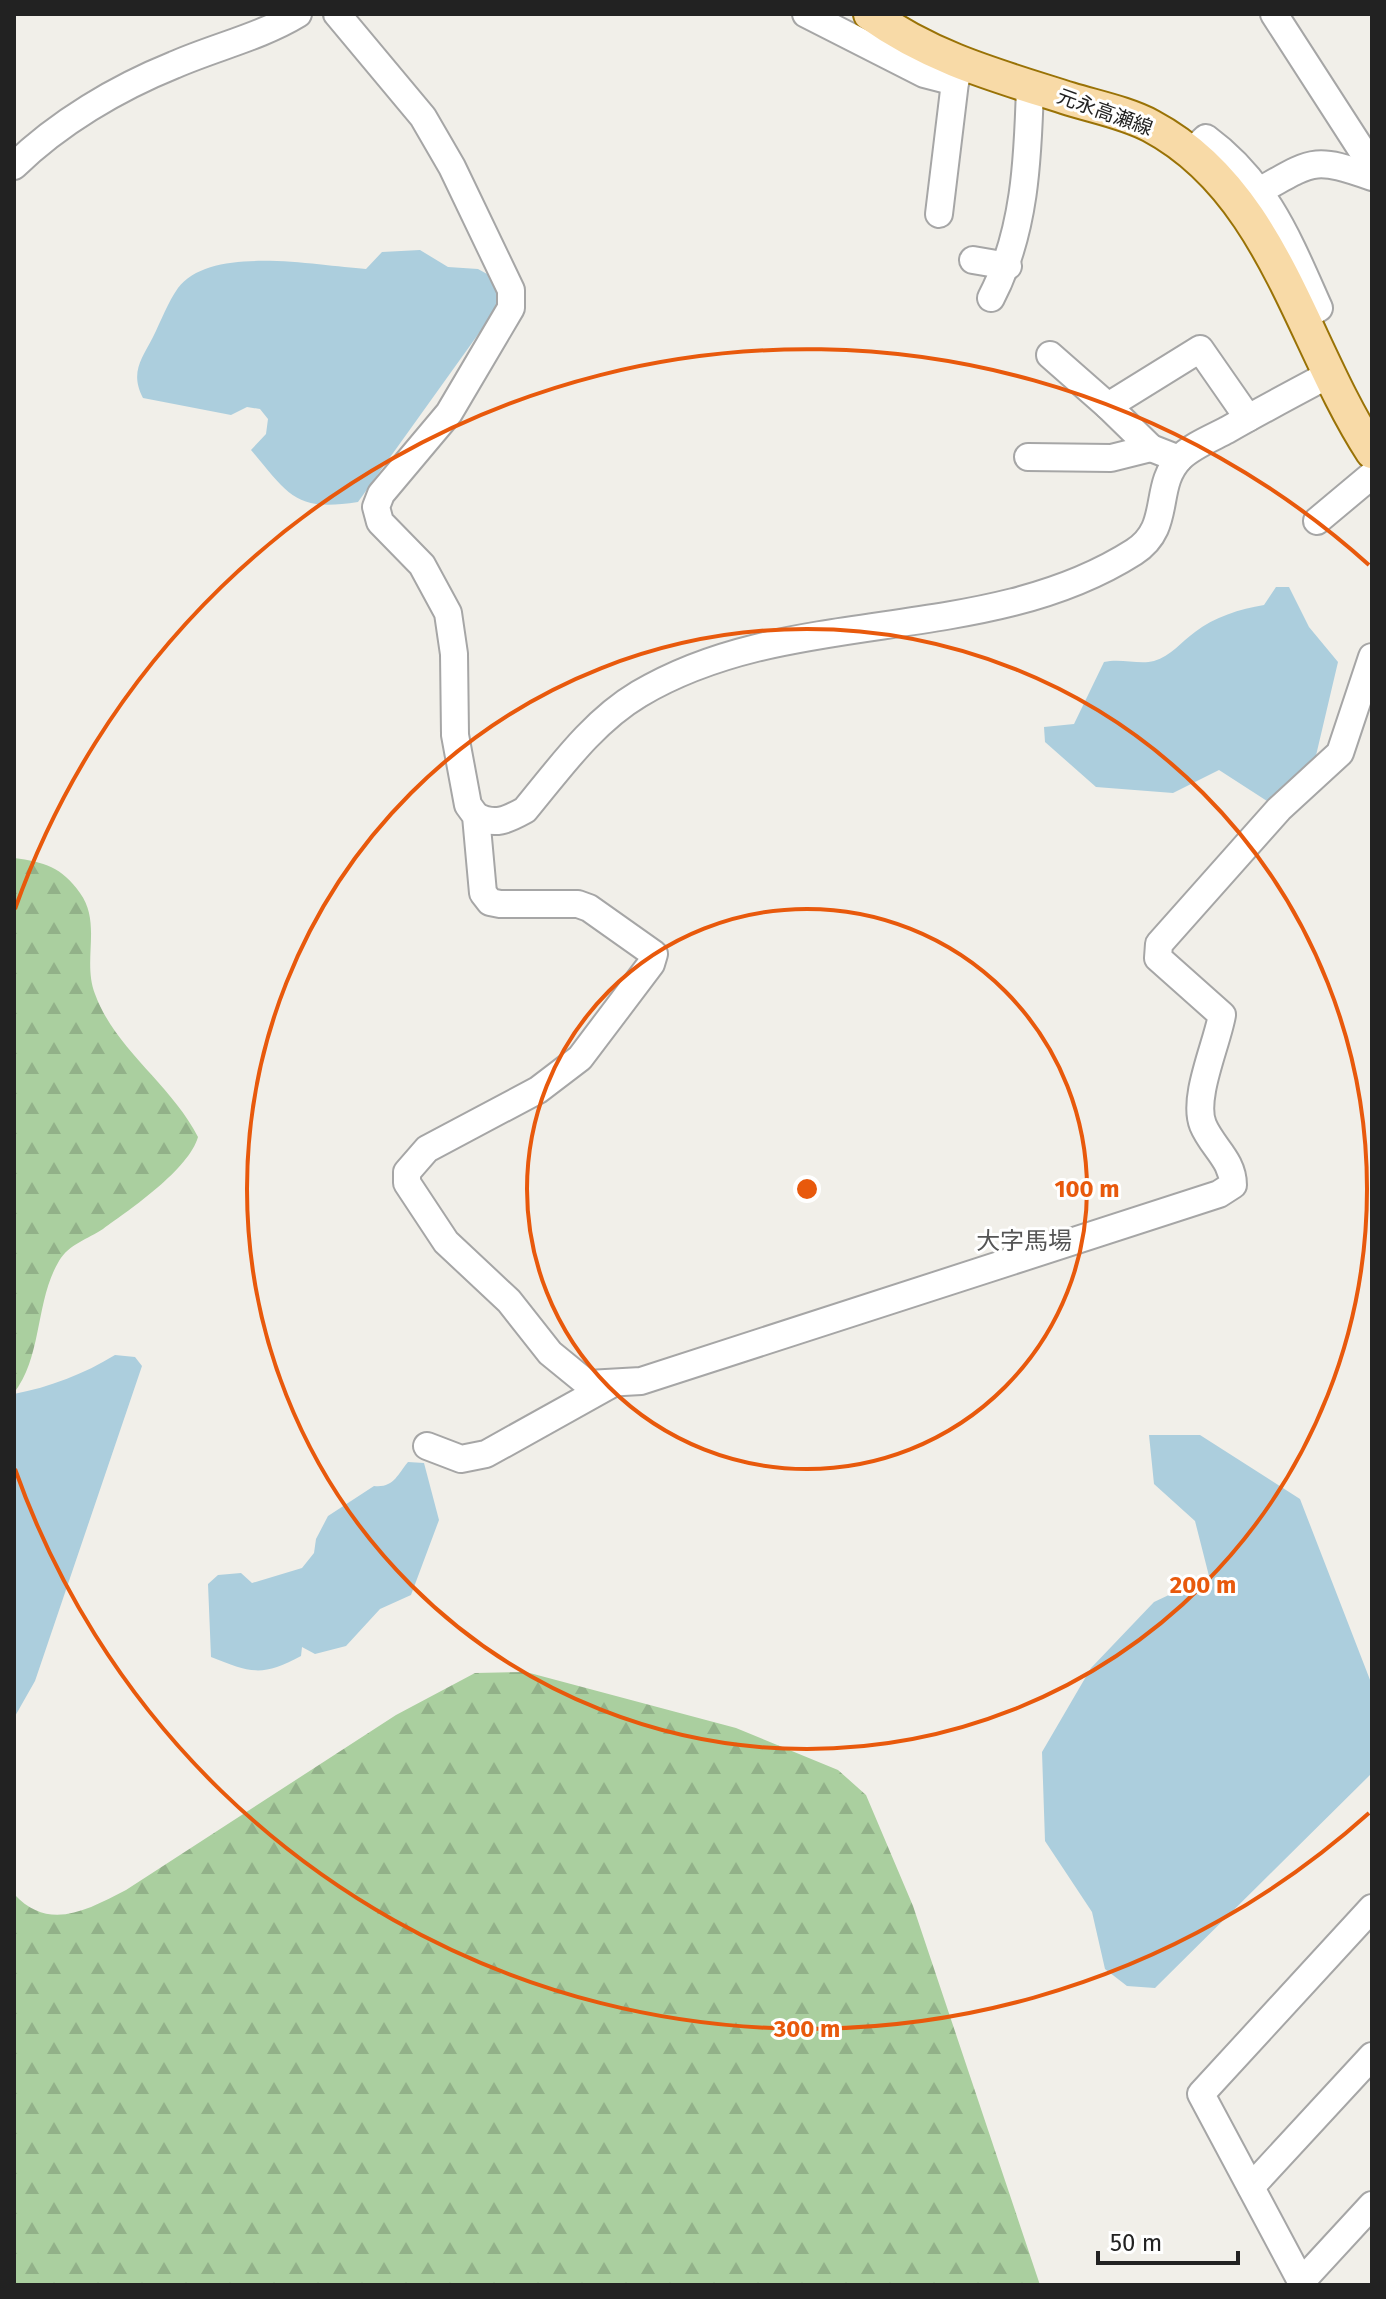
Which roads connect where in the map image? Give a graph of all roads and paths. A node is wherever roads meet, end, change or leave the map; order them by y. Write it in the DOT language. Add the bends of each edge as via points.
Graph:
graph roads {
  1 [pos="298,14"];
  2 [pos="337,14"];
  3 [pos="806,14"];
  4 [pos="870,14"];
  5 [pos="1274,14"];
  6 [pos="958,74"];
  7 [pos="1030,86"];
  8 [pos="1191,152"];
  9 [pos="14,166"];
  10 [pos="1372,166"];
  11 [pos="1372,177"];
  12 [pos="1261,190"];
  13 [pos="939,214"];
  14 [pos="973,260"];
  15 [pos="1008,266"];
  16 [pos="991,298"];
  17 [pos="1301,319"];
  18 [pos="1050,355"];
  19 [pos="1328,375"];
  20 [pos="1108,406"];
  21 [pos="1248,418"];
  22 [pos="1151,448"];
  23 [pos="1372,452"];
  24 [pos="1028,457"];
  25 [pos="1179,459"];
  26 [pos="1372,475"];
  27 [pos="1317,521"];
  28 [pos="1372,657"];
  29 [pos="476,816"];
  30 [pos="613,1383"];
  31 [pos="427,1446"];
  32 [pos="1366,1926"];
  33 [pos="1372,2056"];
  34 [pos="1251,2187"];
  35 [pos="1372,2205"];
  36 [pos="1303,2283"];
  1 -- 9 [label="street" via="122,90"];
  2 -- 29 [label="street" via="423,117 511,290 511,308 449,413 381,494 376,507 380,522 422,565 448,613 455,735 468,805"];
  3 -- 6 [label="street" via="924,74"];
  4 -- 6 [label="main road, 元永高瀬線"];
  5 -- 10 [label="street"];
  6 -- 7 [label="main road, 元永高瀬線"];
  6 -- 13 [label="street"];
  7 -- 8 [label="main road, 元永高瀬線" via="1149,125"];
  7 -- 15 [label="street" via="1028,158"];
  8 -- 12 [label="street" via="1206,138 1234,158"];
  8 -- 17 [label="main road, 元永高瀬線" via="1244,208"];
  11 -- 12 [label="street" via="1322,162"];
  12 -- 17 [label="street" via="1319,308"];
  14 -- 15 [label="street"];
  15 -- 16 [label="street"];
  17 -- 19 [label="main road, 元永高瀬線"];
  18 -- 20 [label="street"];
  19 -- 21 [label="street"];
  19 -- 23 [label="main road, 元永高瀬線"];
  20 -- 21 [label="street" via="1200,349"];
  20 -- 22 [label="street"];
  21 -- 25 [label="street"];
  22 -- 24 [label="street" via="1111,458"];
  22 -- 25 [label="street"];
  25 -- 29 [label="street" via="1163,493 1160,521 1136,552 1025,600 759,646 690,667 637,695 602,722 525,810 490,823"];
  26 -- 27 [label="street"];
  28 -- 30 [label="street" via="1340,753 1279,809 1159,944 1158,958 1222,1015 1199,1107 1203,1125 1233,1171 1233,1185 858,1313 641,1381"];
  29 -- 30 [label="street" via="483,893 490,902 578,904 654,954 580,1058 538,1090 427,1149 407,1172 407,1183 446,1242 509,1301 550,1353 588,1384"];
  30 -- 31 [label="street" via="486,1454 461,1459"];
  32 -- 34 [label="street" via="1201,2094"];
  33 -- 34 [label="street"];
  34 -- 36 [label="street"];
  35 -- 36 [label="street"];
}
